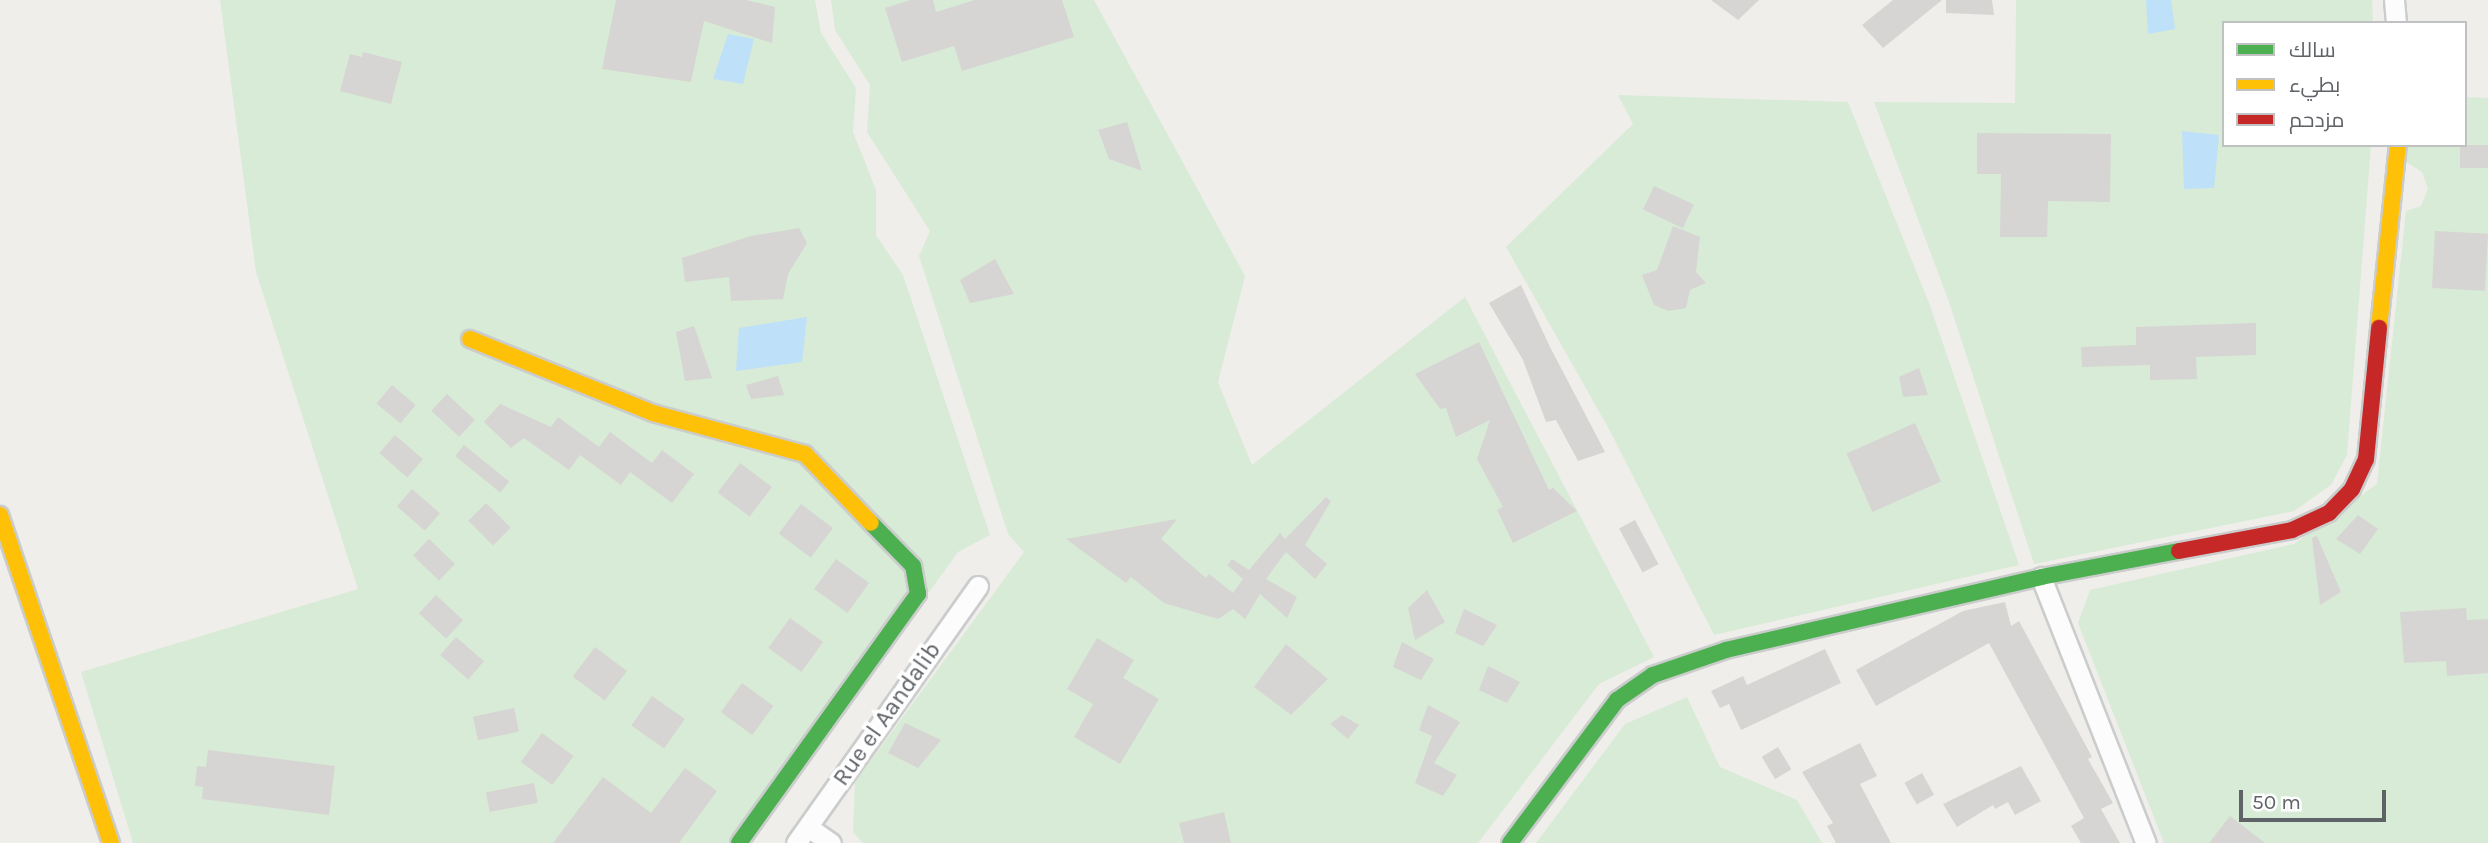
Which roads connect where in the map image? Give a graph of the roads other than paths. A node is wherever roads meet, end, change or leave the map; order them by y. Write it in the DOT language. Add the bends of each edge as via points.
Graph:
graph roads {
  1 [pos="2394,0"];
  2 [pos="2396,21"];
  3 [pos="2398,147"];
  4 [pos="470,339"];
  5 [pos="0,515"];
  6 [pos="2041,577"];
  7 [pos="978,586"];
  8 [pos="808,827"];
  9 [pos="111,843"];
  10 [pos="740,843"];
  11 [pos="796,843"];
  12 [pos="831,843"];
  13 [pos="1510,843"];
  14 [pos="2146,843"];
  1 -- 2 [label="street"];
  3 -- 6 [label="street" via="2366,459 2352,489 2329,513 2292,530"];
  4 -- 10 [label="street" via="653,413 805,454 913,566 918,594"];
  5 -- 9 [label="street"];
  6 -- 13 [label="street" via="1726,650 1653,675 1617,699"];
  6 -- 14 [label="street"];
  7 -- 8 [label="street, Rue el Aandalib"];
  8 -- 11 [label="street, Rue el Aandalib"];
  8 -- 12 [label="street"];
}
